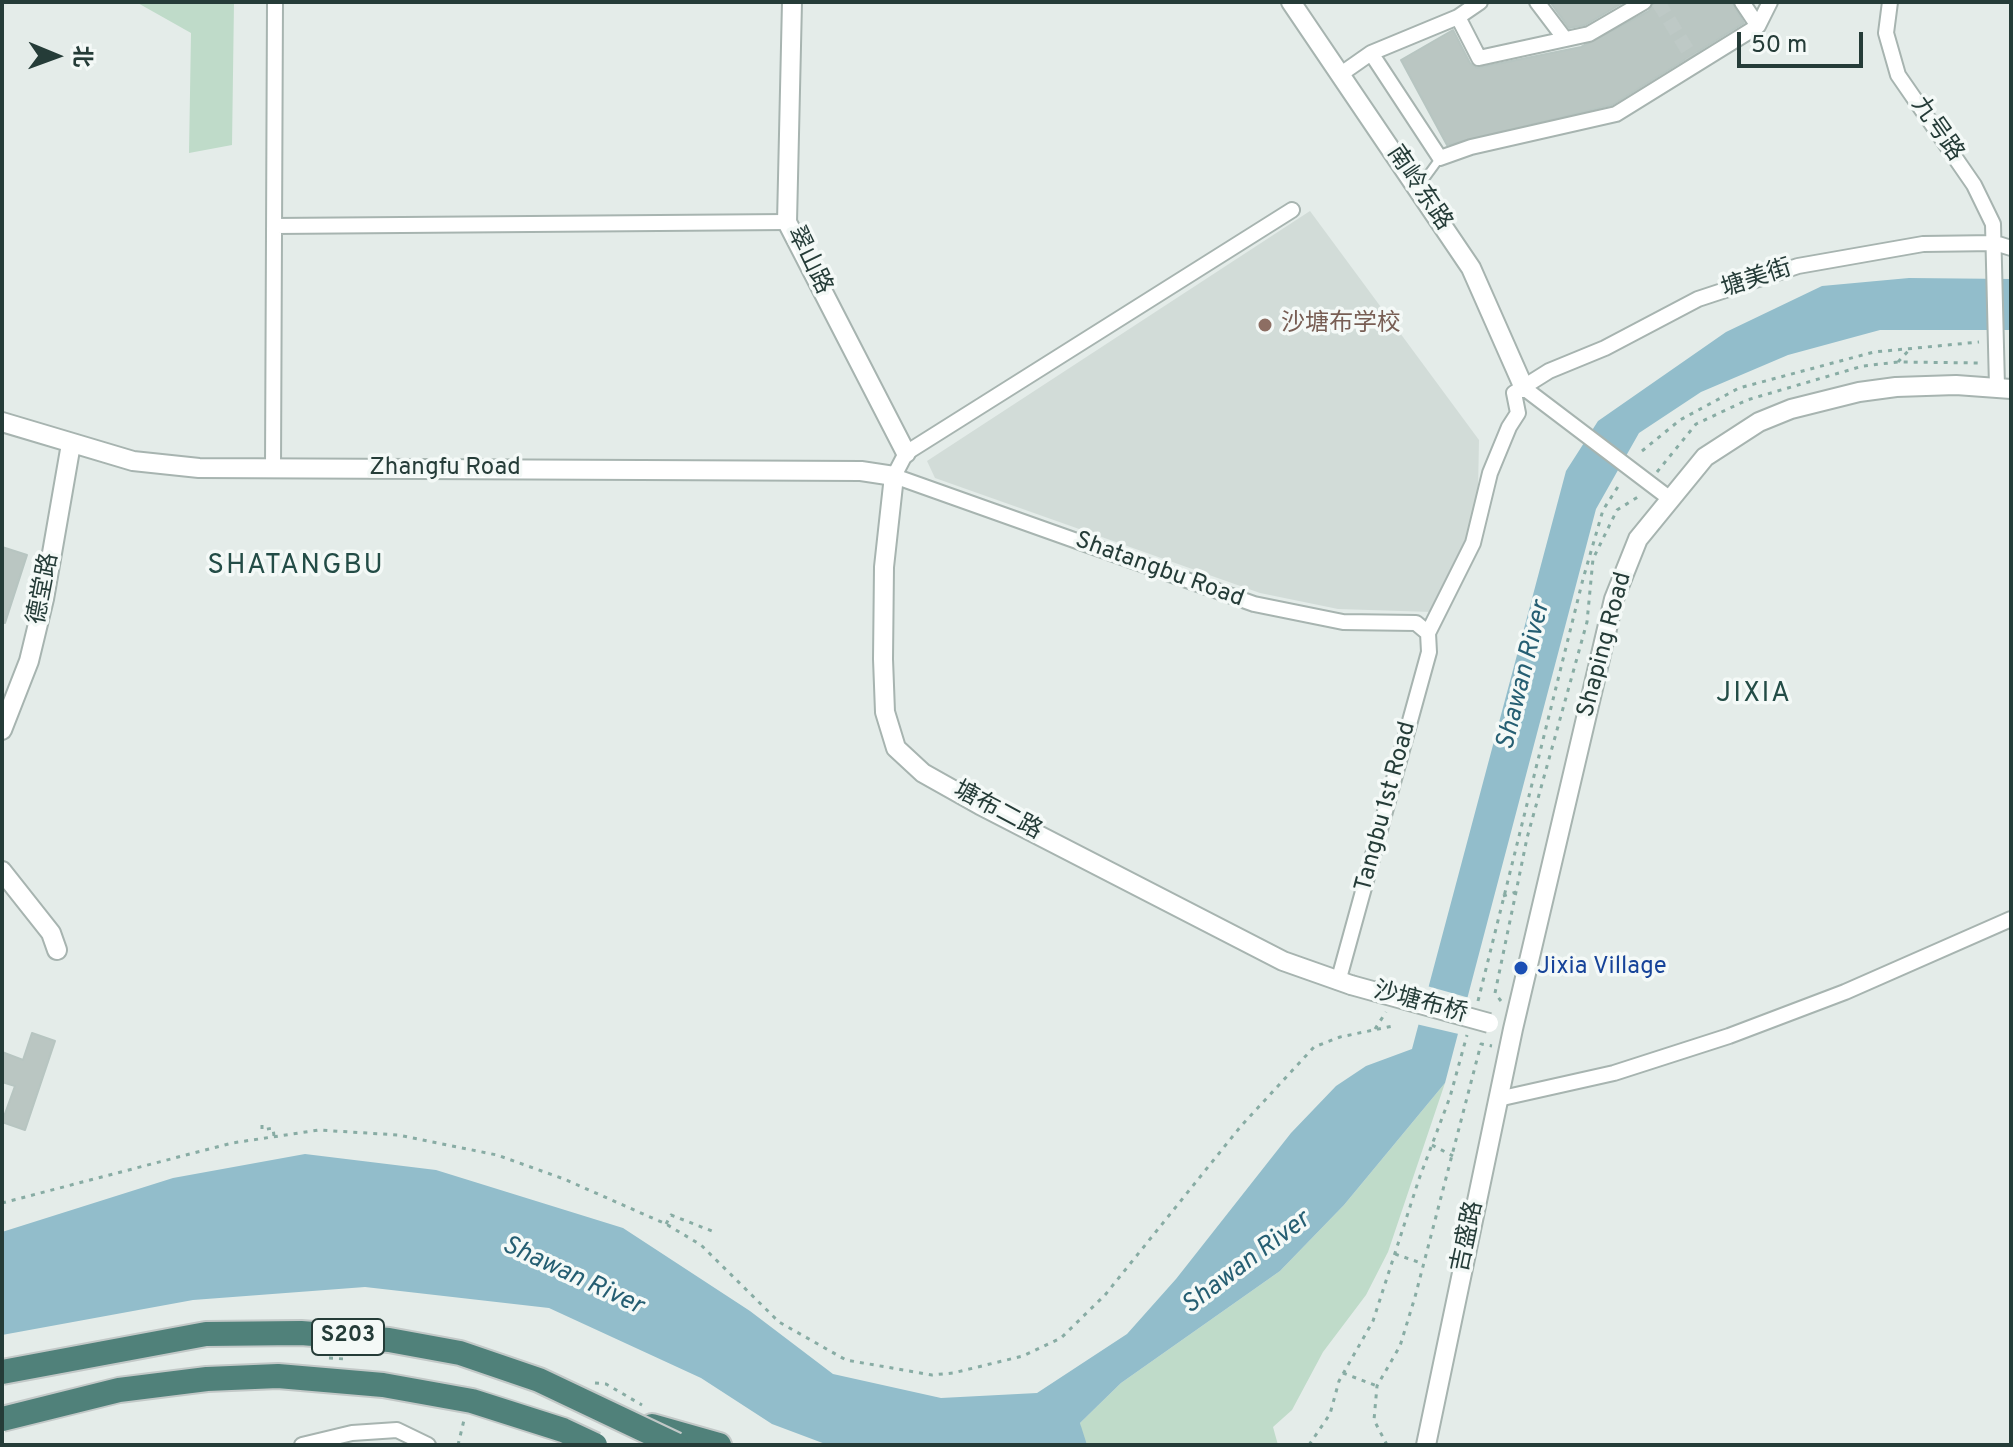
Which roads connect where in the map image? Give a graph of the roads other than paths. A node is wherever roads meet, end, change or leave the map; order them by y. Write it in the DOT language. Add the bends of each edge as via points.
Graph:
graph roads {
  1 [pos="275,2"];
  2 [pos="792,2"];
  3 [pos="1291,2"];
  4 [pos="1480,2"];
  5 [pos="1537,2"];
  6 [pos="1644,2"];
  7 [pos="1742,2"];
  8 [pos="1770,2"];
  9 [pos="1890,2"];
  10 [pos="1458,17"];
  11 [pos="1758,26"];
  12 [pos="1565,39"];
  13 [pos="1371,53"];
  14 [pos="1341,74"];
  15 [pos="1440,158"];
  16 [pos="1417,188"];
  17 [pos="1292,210"];
  18 [pos="787,222"];
  19 [pos="274,226"];
  20 [pos="2011,248"];
  21 [pos="1995,250"];
  22 [pos="1524,388"];
  23 [pos="2004,388"];
  24 [pos="2,422"];
  25 [pos="71,444"];
  26 [pos="906,453"];
  27 [pos="273,468"];
  28 [pos="894,476"];
  29 [pos="1669,498"];
  30 [pos="1428,633"];
  31 [pos="2,730"];
  32 [pos="2,871"];
  33 [pos="2011,919"];
  34 [pos="57,950"];
  35 [pos="1344,983"];
  36 [pos="1500,1026"];
  37 [pos="1498,1099"];
  38 [pos="2,1372"];
  39 [pos="383,1385"];
  40 [pos="626,1418"];
  41 [pos="2,1419"];
  42 [pos="302,1445"];
  43 [pos="428,1445"];
  44 [pos="566,1445"];
  45 [pos="595,1445"];
  46 [pos="676,1445"];
  47 [pos="719,1445"];
  48 [pos="1426,1445"];
  1 -- 19 [label="street"];
  2 -- 18 [label="street, 翠山路"];
  3 -- 14 [label="street, 南岭东路"];
  4 -- 10 [label="street"];
  5 -- 12 [label="street"];
  6 -- 12 [label="street" via="1605,27"];
  7 -- 11 [label="street"];
  8 -- 11 [label="street"];
  9 -- 21 [label="street, 九号路" via="1886,33 1898,75 1980,194 1993,224"];
  10 -- 12 [label="street" via="1479,58"];
  10 -- 13 [label="street"];
  11 -- 15 [label="street" via="1616,114"];
  13 -- 14 [label="street"];
  13 -- 15 [label="street"];
  14 -- 16 [label="street, 南岭东路"];
  15 -- 16 [label="lane"];
  16 -- 22 [label="street, 南岭东路" via="1471,268"];
  17 -- 26 [label="street"];
  18 -- 19 [label="street"];
  18 -- 26 [label="street, 翠山路"];
  19 -- 27 [label="street"];
  20 -- 21 [label="street, 塘美街"];
  21 -- 22 [label="street, 塘美街" via="1923,244 1798,266 1698,299"];
  21 -- 23 [label="street, 九号路" via="1994,343"];
  22 -- 29 [label="street"];
  22 -- 30 [label="street, Tangbu 1st Road" via="1514,393 1518,413 1490,473 1473,543"];
  23 -- 29 [label="street, Shaping Road" via="1896,387 1791,409 1759,422 1705,457"];
  24 -- 25 [label="street, Zhangfu Road"];
  25 -- 27 [label="street, Zhangfu Road" via="165,466"];
  25 -- 31 [label="street, 德堂路" via="44,599 29,661"];
  26 -- 28 [label="street"];
  27 -- 28 [label="street, Zhangfu Road" via="861,471"];
  28 -- 30 [label="street, Shatangbu Road" via="1254,604 1343,622 1416,623"];
  28 -- 35 [label="street, 塘布二路" via="884,567 883,659 885,712 896,748 923,773 980,805 1283,961"];
  29 -- 36 [label="street, Shaping Road" via="1638,539 1614,599"];
  30 -- 35 [label="street, Tangbu 1st Road" via="1429,652"];
  32 -- 34 [label="street" via="51,933"];
  33 -- 37 [label="street" via="1729,1036 1614,1073"];
  35 -- 36 [label="street, 沙塘布桥, bridge"];
  36 -- 37 [label="street, 吉盛路"];
  37 -- 48 [label="street, 吉盛路"];
  38 -- 40 [label="highway, S203, bridge" via="206,1334 301,1333 389,1340 460,1353"];
  39 -- 41 [label="highway, S203, bridge" via="278,1376 207,1379 119,1390"];
  39 -- 44 [label="highway, bridge" via="470,1409"];
  39 -- 45 [label="highway, S203, bridge" via="472,1401"];
  40 -- 46 [label="highway, S203, bridge"];
  40 -- 47 [label="highway"];
  42 -- 43 [label="street" via="352,1433 397,1430"];
}
